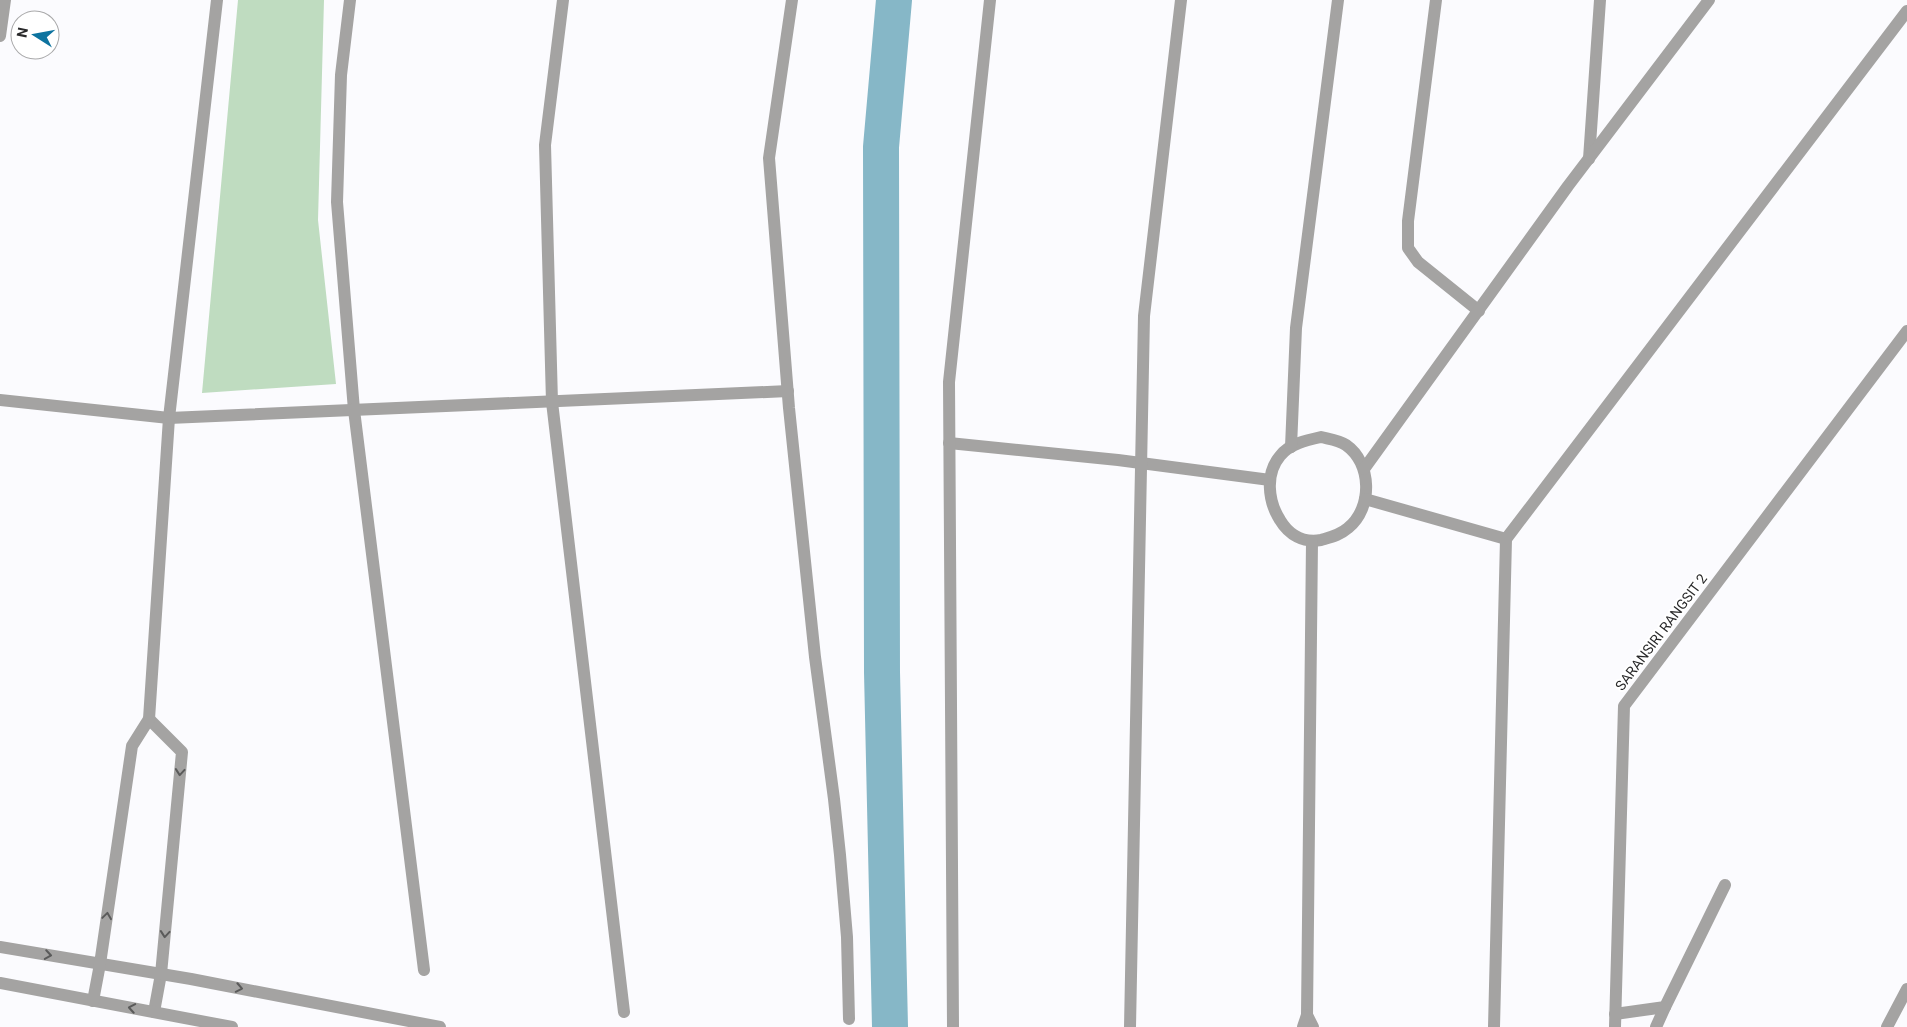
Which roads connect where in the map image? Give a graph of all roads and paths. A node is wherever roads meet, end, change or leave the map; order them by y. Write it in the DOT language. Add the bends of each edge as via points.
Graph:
graph roads {
  1 [pos="5,0"];
  2 [pos="217,0"];
  3 [pos="350,0"];
  4 [pos="563,0"];
  5 [pos="792,0"];
  6 [pos="990,0"];
  7 [pos="1181,0"];
  8 [pos="1338,0"];
  9 [pos="1436,0"];
  10 [pos="1600,0"];
  11 [pos="1709,0"];
  12 [pos="1907,11"];
  13 [pos="0,36"];
  14 [pos="1589,159"];
  15 [pos="1478,311"];
  16 [pos="1907,330"];
  17 [pos="788,391"];
  18 [pos="0,400"];
  19 [pos="552,402"];
  20 [pos="354,410"];
  21 [pos="169,418"];
  22 [pos="949,443"];
  23 [pos="1291,447"];
  24 [pos="1141,463"];
  25 [pos="1364,469"];
  26 [pos="1270,480"];
  27 [pos="1365,499"];
  28 [pos="1506,539"];
  29 [pos="1312,541"];
  30 [pos="149,719"];
  31 [pos="1725,885"];
  32 [pos="0,947"];
  33 [pos="100,964"];
  34 [pos="424,970"];
  35 [pos="161,974"];
  36 [pos="0,983"];
  37 [pos="1907,989"];
  38 [pos="93,1001"];
  39 [pos="1666,1008"];
  40 [pos="154,1012"];
  41 [pos="624,1012"];
  42 [pos="1615,1014"];
  43 [pos="848,1019"];
  44 [pos="1305,1021"];
  45 [pos="232,1027"];
  46 [pos="440,1027"];
  47 [pos="953,1027"];
  48 [pos="1130,1027"];
  49 [pos="1313,1027"];
  50 [pos="1494,1027"];
  51 [pos="1615,1027"];
  52 [pos="1656,1027"];
  53 [pos="1887,1027"];
  1 -- 13 [label="street"];
  2 -- 21 [label="street"];
  3 -- 20 [label="street" via="341,75 337,202"];
  4 -- 19 [label="street" via="545,145"];
  5 -- 17 [label="street" via="769,158"];
  6 -- 22 [label="street" via="949,382"];
  7 -- 24 [label="street" via="1144,316"];
  8 -- 23 [label="street" via="1296,328"];
  9 -- 15 [label="street" via="1408,221 1408,248 1418,262"];
  10 -- 14 [label="street"];
  11 -- 14 [label="street"];
  12 -- 28 [label="street"];
  14 -- 15 [label="street"];
  15 -- 25 [label="street"];
  16 -- 42 [label="street, SARANSIRI RANGSIT 2" via="1624,706"];
  17 -- 19 [label="street"];
  17 -- 43 [label="street" via="814,657 840,855 847,937"];
  18 -- 21 [label="street"];
  19 -- 20 [label="street"];
  19 -- 41 [label="street"];
  20 -- 21 [label="street"];
  20 -- 34 [label="street"];
  21 -- 30 [label="street"];
  22 -- 24 [label="street"];
  22 -- 47 [label="street"];
  23 -- 25 [label="street" via="1320,437 1334,440 1346,445"];
  23 -- 26 [label="street" via="1274,465"];
  24 -- 26 [label="street"];
  24 -- 48 [label="street"];
  25 -- 27 [label="street"];
  26 -- 29 [label="street" via="1273,506 1284,527 1303,540"];
  27 -- 28 [label="street"];
  27 -- 29 [label="street" via="1360,514 1350,527 1338,536"];
  28 -- 50 [label="street"];
  29 -- 44 [label="street"];
  33 -- 30 [label="street, one-way" via="132,746"];
  30 -- 35 [label="street, one-way" via="182,752"];
  31 -- 39 [label="street"];
  32 -- 33 [label="street, one-way"];
  33 -- 35 [label="street"];
  33 -- 38 [label="street"];
  35 -- 40 [label="street"];
  35 -- 46 [label="street, one-way"];
  36 -- 38 [label="street"];
  37 -- 53 [label="street"];
  40 -- 38 [label="street, one-way"];
  39 -- 42 [label="street"];
  39 -- 52 [label="street"];
  40 -- 45 [label="street"];
  42 -- 51 [label="street, SARANSIRI RANGSIT 2"];
  44 -- 49 [label="street"];
}
